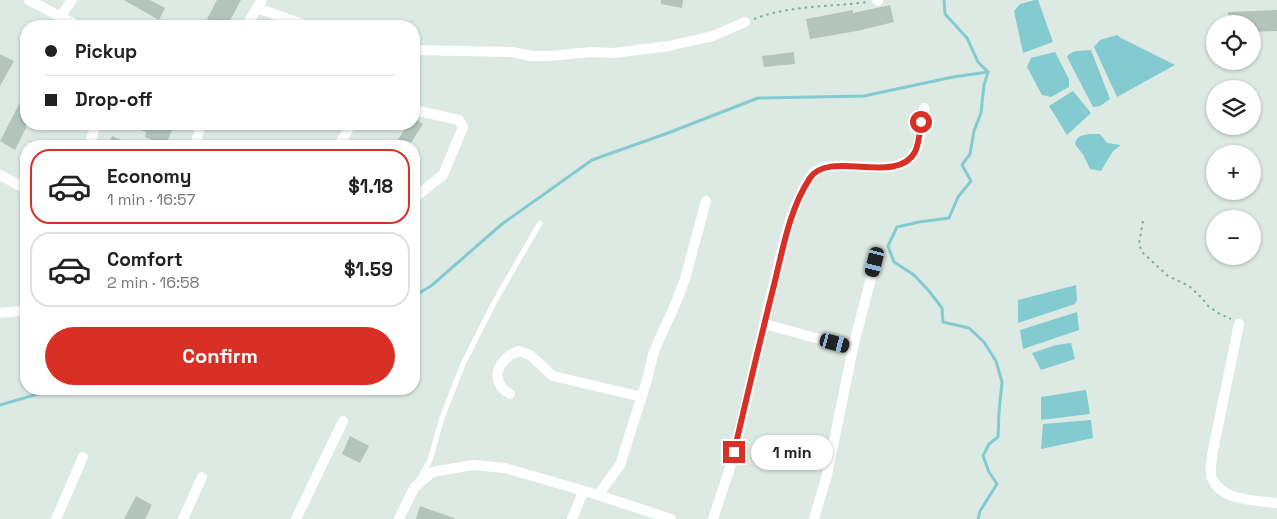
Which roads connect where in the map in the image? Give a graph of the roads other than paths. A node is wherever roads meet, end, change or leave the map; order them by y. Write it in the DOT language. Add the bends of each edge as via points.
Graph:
graph roads {
  1 [pos="29,0"];
  2 [pos="72,0"];
  3 [pos="259,4"];
  4 [pos="61,16"];
  5 [pos="68,20"];
  6 [pos="250,20"];
  7 [pos="295,20"];
  8 [pos="745,22"];
  9 [pos="420,50"];
  10 [pos="924,108"];
  11 [pos="420,111"];
  12 [pos="0,175"];
  13 [pos="20,186"];
  14 [pos="420,193"];
  15 [pos="706,201"];
  16 [pos="540,223"];
  17 [pos="875,262"];
  18 [pos="20,311"];
  19 [pos="0,313"];
  20 [pos="764,324"];
  21 [pos="1239,324"];
  22 [pos="853,348"];
  23 [pos="510,394"];
  24 [pos="642,397"];
  25 [pos="343,421"];
  26 [pos="83,457"];
  27 [pos="202,476"];
  28 [pos="414,488"];
  29 [pos="583,492"];
  30 [pos="598,495"];
  31 [pos="1277,503"];
  32 [pos="56,519"];
  33 [pos="183,519"];
  34 [pos="296,519"];
  35 [pos="398,519"];
  36 [pos="572,519"];
  37 [pos="671,519"];
  38 [pos="713,519"];
  39 [pos="814,519"];
  1 -- 4 [label="street"];
  2 -- 4 [label="street"];
  3 -- 6 [label="street"];
  3 -- 7 [label="street"];
  4 -- 5 [label="street"];
  8 -- 9 [label="street" via="713,36 668,46 614,52 531,56 512,52"];
  10 -- 20 [label="street" via="916,151 910,160 899,165 871,168 832,166 817,170 810,177 791,216"];
  11 -- 14 [label="street" via="458,120 464,127 443,175"];
  12 -- 13 [label="street"];
  15 -- 24 [label="street" via="685,279 654,351"];
  16 -- 28 [label="lane" via="462,364 430,460"];
  17 -- 22 [label="street"];
  18 -- 19 [label="street"];
  20 -- 22 [label="street"];
  20 -- 38 [label="street" via="734,452"];
  21 -- 31 [label="street" via="1212,455 1211,477 1221,492 1237,498"];
  22 -- 39 [label="street" via="827,475"];
  23 -- 24 [label="street" via="501,389 497,377 502,362 519,351 553,376"];
  24 -- 30 [label="street" via="620,465"];
  25 -- 34 [label="street"];
  26 -- 32 [label="street"];
  27 -- 33 [label="street"];
  28 -- 29 [label="street" via="432,472 473,465 504,468"];
  28 -- 35 [label="street"];
  29 -- 30 [label="street"];
  29 -- 36 [label="street"];
  30 -- 37 [label="street"];
}
